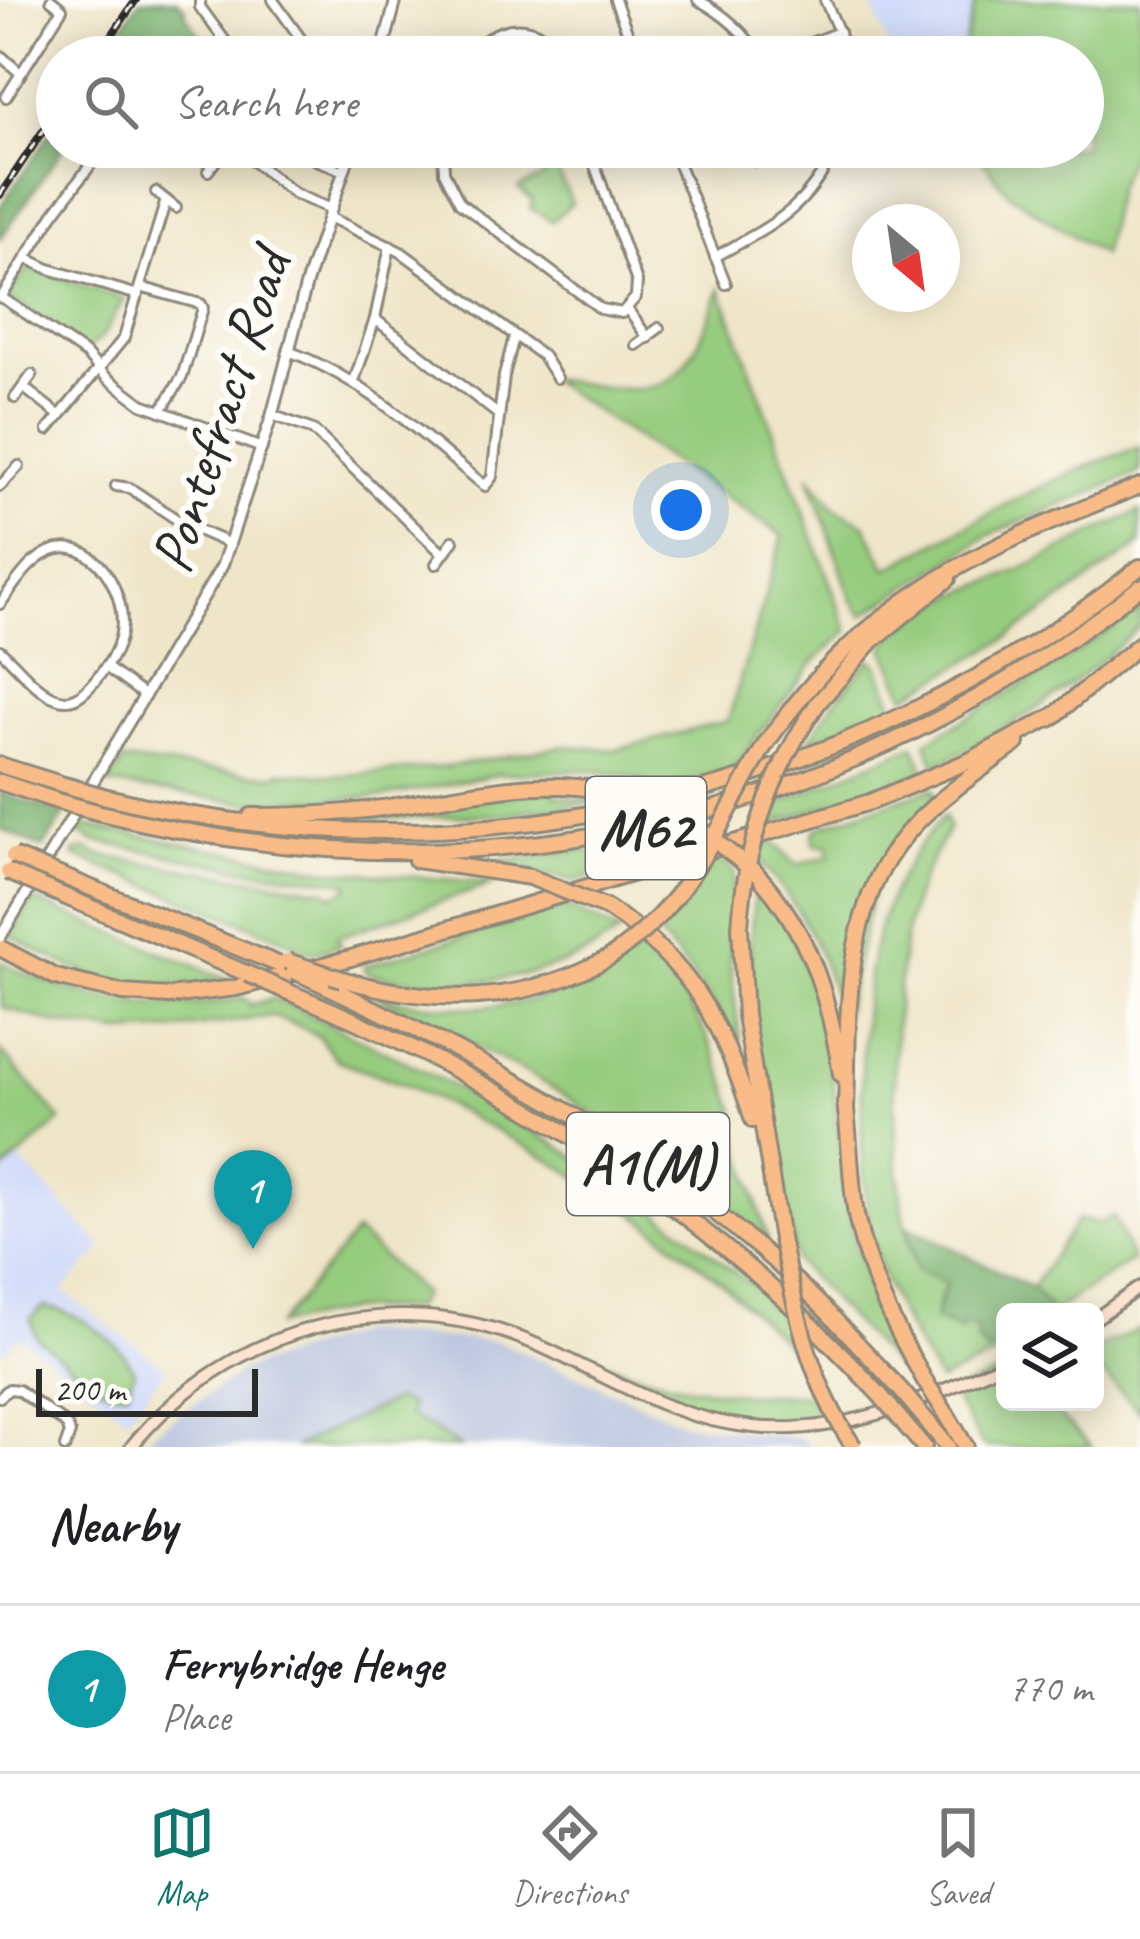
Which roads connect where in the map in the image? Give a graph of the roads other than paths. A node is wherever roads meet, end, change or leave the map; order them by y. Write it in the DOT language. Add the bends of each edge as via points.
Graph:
graph roads {
  1 [pos="50,0"];
  2 [pos="200,0"];
  3 [pos="273,0"];
  4 [pos="397,0"];
  5 [pos="615,0"];
  6 [pos="698,0"];
  7 [pos="825,0"];
  8 [pos="839,32"];
  9 [pos="44,36"];
  10 [pos="221,36"];
  11 [pos="299,36"];
  12 [pos="387,36"];
  13 [pos="492,36"];
  14 [pos="543,36"];
  15 [pos="629,36"];
  16 [pos="745,36"];
  17 [pos="829,36"];
  18 [pos="840,36"];
  19 [pos="36,49"];
  20 [pos="0,56"];
  21 [pos="20,73"];
  22 [pos="6,97"];
  23 [pos="86,168"];
  24 [pos="210,168"];
  25 [pos="262,168"];
  26 [pos="339,168"];
  27 [pos="345,168"];
  28 [pos="444,168"];
  29 [pos="596,168"];
  30 [pos="680,168"];
  31 [pos="826,168"];
  32 [pos="208,171"];
  33 [pos="344,171"];
  34 [pos="156,193"];
  35 [pos="166,200"];
  36 [pos="176,208"];
  37 [pos="330,213"];
  38 [pos="390,247"];
  39 [pos="715,257"];
  40 [pos="26,258"];
  41 [pos="726,284"];
  42 [pos="139,291"];
  43 [pos="0,298"];
  44 [pos="628,310"];
  45 [pos="375,319"];
  46 [pos="659,328"];
  47 [pos="514,337"];
  48 [pos="648,338"];
  49 [pos="635,345"];
  50 [pos="288,351"];
  51 [pos="98,369"];
  52 [pos="32,375"];
  53 [pos="557,378"];
  54 [pos="354,381"];
  55 [pos="23,387"];
  56 [pos="16,398"];
  57 [pos="160,412"];
  58 [pos="272,415"];
  59 [pos="499,415"];
  60 [pos="60,416"];
  61 [pos="48,430"];
  62 [pos="262,448"];
  63 [pos="19,466"];
  64 [pos="124,474"];
  65 [pos="0,486"];
  66 [pos="116,486"];
  67 [pos="1140,487"];
  68 [pos="130,488"];
  69 [pos="453,541"];
  70 [pos="230,544"];
  71 [pos="443,554"];
  72 [pos="436,564"];
  73 [pos="1140,567"];
  74 [pos="951,578"];
  75 [pos="1140,587"];
  76 [pos="0,604"];
  77 [pos="1140,644"];
  78 [pos="0,650"];
  79 [pos="834,660"];
  80 [pos="106,668"];
  81 [pos="146,696"];
  82 [pos="1057,714"];
  83 [pos="0,765"];
  84 [pos="0,782"];
  85 [pos="186,813"];
  86 [pos="326,848"];
  87 [pos="6,853"];
  88 [pos="4,870"];
  89 [pos="0,938"];
  90 [pos="0,948"];
  91 [pos="282,963"];
  92 [pos="846,1111"];
  93 [pos="766,1160"];
  94 [pos="1140,1287"];
  95 [pos="1104,1313"];
  96 [pos="996,1367"];
  97 [pos="0,1397"];
  98 [pos="64,1447"];
  99 [pos="130,1447"];
  100 [pos="854,1447"];
  101 [pos="924,1447"];
  102 [pos="948,1447"];
  103 [pos="966,1447"];
  1 -- 9 [label="street" via="62,9"];
  2 -- 10 [label="street"];
  3 -- 11 [label="street"];
  4 -- 12 [label="street"];
  5 -- 15 [label="street"];
  6 -- 16 [label="street"];
  7 -- 8 [label="street"];
  8 -- 17 [label="street"];
  8 -- 18 [label="street"];
  13 -- 14 [label="street" via="522,27"];
  19 -- 21 [label="street"];
  20 -- 21 [label="street"];
  21 -- 22 [label="street"];
  23 -- 40 [label="street"];
  24 -- 32 [label="street"];
  25 -- 37 [label="street"];
  26 -- 33 [label="street"];
  27 -- 33 [label="street, Pontefract Road"];
  28 -- 44 [label="street" via="464,208 601,309"];
  29 -- 44 [label="street" via="637,281"];
  30 -- 39 [label="street"];
  31 -- 39 [label="street" via="792,210"];
  33 -- 37 [label="street, Pontefract Road"];
  34 -- 35 [label="street"];
  35 -- 36 [label="street"];
  35 -- 42 [label="street"];
  37 -- 38 [label="street"];
  37 -- 50 [label="street, Pontefract Road"];
  38 -- 45 [label="street"];
  38 -- 47 [label="street"];
  39 -- 41 [label="street"];
  40 -- 42 [label="street"];
  40 -- 43 [label="street"];
  42 -- 51 [label="street" via="124,338"];
  42 -- 57 [label="street" via="203,308 182,377"];
  43 -- 51 [label="street"];
  44 -- 48 [label="street"];
  45 -- 54 [label="street"];
  45 -- 59 [label="street"];
  46 -- 48 [label="street"];
  47 -- 53 [label="street" via="543,356"];
  47 -- 59 [label="street"];
  48 -- 49 [label="street"];
  50 -- 54 [label="street"];
  50 -- 58 [label="street, Pontefract Road"];
  51 -- 57 [label="street"];
  51 -- 60 [label="street"];
  52 -- 55 [label="street"];
  54 -- 59 [label="street" via="485,486"];
  55 -- 56 [label="street"];
  55 -- 60 [label="street"];
  57 -- 62 [label="street"];
  58 -- 62 [label="street, Pontefract Road"];
  58 -- 71 [label="street" via="313,430"];
  60 -- 61 [label="street"];
  62 -- 70 [label="street, Pontefract Road"];
  63 -- 65 [label="street"];
  64 -- 68 [label="street"];
  66 -- 68 [label="street"];
  67 -- 74 [label="highway"];
  67 -- 79 [label="highway" via="965,560"];
  68 -- 70 [label="street"];
  69 -- 71 [label="street"];
  70 -- 81 [label="street, Pontefract Road"];
  71 -- 72 [label="street"];
  73 -- 85 [label="highway, M62" via="1037,642 918,710 796,761 679,797 561,820 437,831 312,829"];
  74 -- 79 [label="highway"];
  74 -- 93 [label="highway, bridge" via="873,640 818,703 762,809 740,927"];
  75 -- 86 [label="highway, M62" via="948,713 730,805 552,844 427,853"];
  76 -- 80 [label="street" via="43,555 86,553 106,571 121,605 121,635"];
  77 -- 82 [label="highway"];
  78 -- 80 [label="street" via="56,698 81,695"];
  79 -- 91 [label="highway, bridge" via="765,745 686,888 610,957 560,982 479,999 424,997"];
  80 -- 81 [label="street"];
  81 -- 89 [label="street, Pontefract Road"];
  82 -- 90 [label="highway" via="870,802 236,988 123,993 56,976"];
  82 -- 92 [label="highway" via="941,799 887,860 854,967"];
  83 -- 85 [label="highway, M62, bridge"];
  84 -- 86 [label="highway, M62, bridge" via="97,812"];
  85 -- 92 [label="highway, bridge" via="370,809 536,783 625,795 696,826 756,873 794,920 820,975"];
  86 -- 93 [label="highway, bridge" via="530,877 607,908 657,944 704,999"];
  87 -- 91 [label="highway, A1(M), bridge"];
  88 -- 101 [label="highway, A1(M), bridge" via="506,1096 639,1179 835,1346"];
  91 -- 102 [label="highway, A1(M), bridge" via="510,1079 645,1162 758,1246 841,1325"];
  92 -- 103 [label="highway, bridge" via="856,1212 884,1306"];
  93 -- 100 [label="highway, bridge" via="810,1362"];
  94 -- 95 [label="main road"];
  96 -- 99 [label="main road" via="871,1418 758,1427 663,1407 499,1330 380,1316 264,1343 211,1372"];
  97 -- 98 [label="street" via="18,1390 66,1424"];
}
